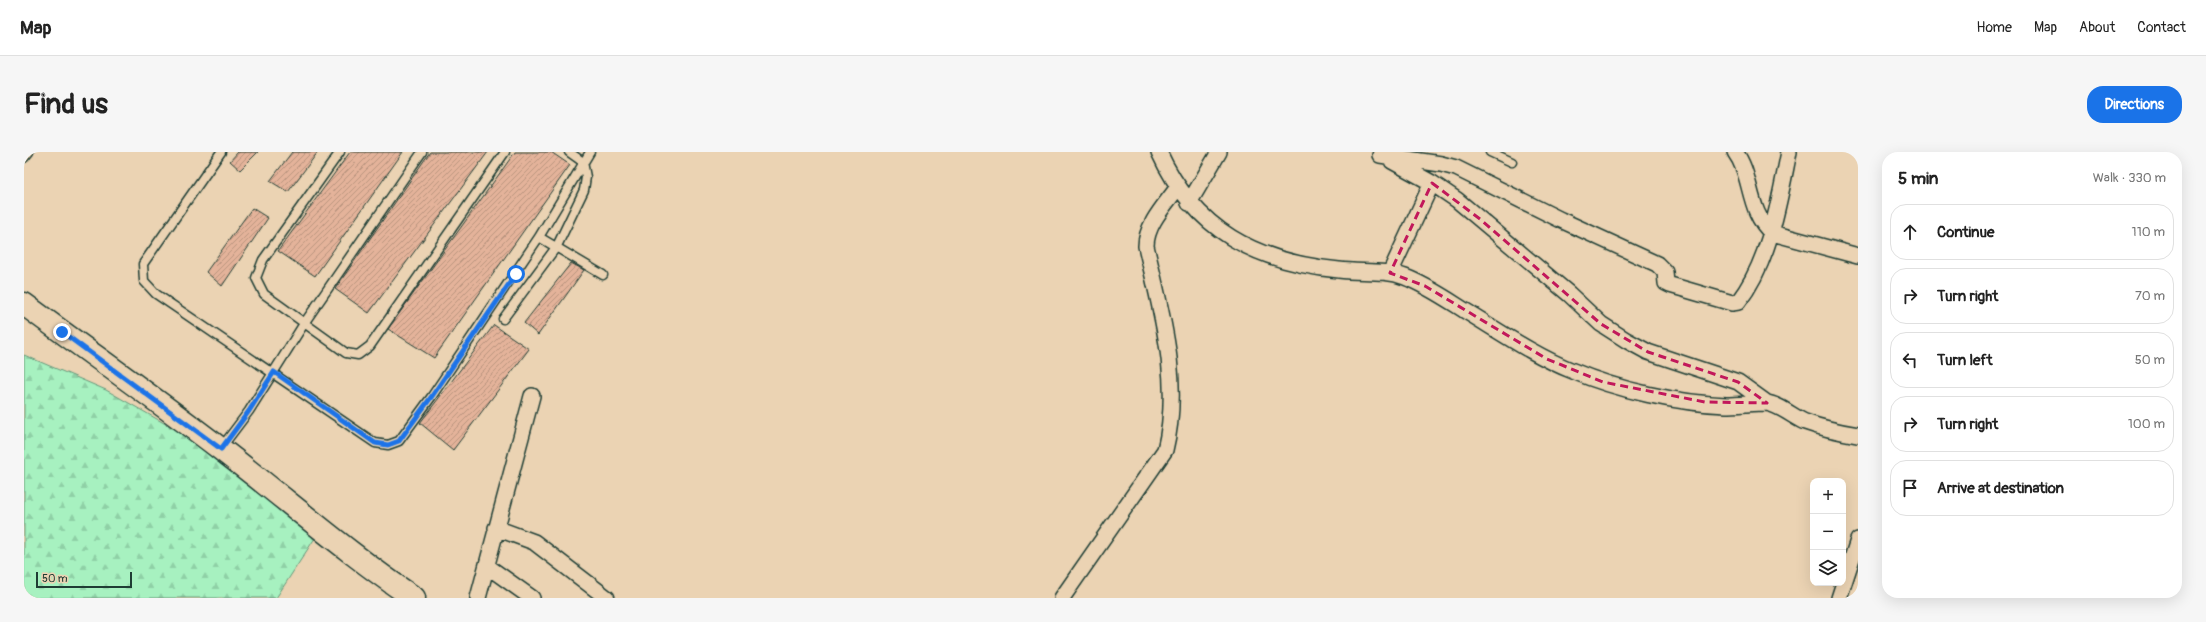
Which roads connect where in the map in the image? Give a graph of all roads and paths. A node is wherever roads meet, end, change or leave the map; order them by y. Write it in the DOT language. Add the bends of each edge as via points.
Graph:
graph roads {
  1 [pos="29,152"];
  2 [pos="221,152"];
  3 [pos="340,152"];
  4 [pos="422,152"];
  5 [pos="505,152"];
  6 [pos="569,152"];
  7 [pos="590,152"];
  8 [pos="1159,152"];
  9 [pos="1170,152"];
  10 [pos="1219,152"];
  11 [pos="1490,152"];
  12 [pos="1735,152"];
  13 [pos="1789,152"];
  14 [pos="1376,154"];
  15 [pos="24,158"];
  16 [pos="582,162"];
  17 [pos="1512,162"];
  18 [pos="1166,166"];
  19 [pos="1432,183"];
  20 [pos="1178,187"];
  21 [pos="1189,203"];
  22 [pos="1772,234"];
  23 [pos="540,237"];
  24 [pos="556,246"];
  25 [pos="1858,256"];
  26 [pos="1390,273"];
  27 [pos="603,275"];
  28 [pos="24,304"];
  29 [pos="503,319"];
  30 [pos="305,322"];
  31 [pos="274,372"];
  32 [pos="532,396"];
  33 [pos="1767,403"];
  34 [pos="1858,436"];
  35 [pos="221,449"];
  36 [pos="496,528"];
  37 [pos="1858,540"];
  38 [pos="486,566"];
  39 [pos="414,598"];
  40 [pos="478,598"];
  41 [pos="532,598"];
  42 [pos="607,598"];
  43 [pos="1062,598"];
  44 [pos="1839,598"];
  1 -- 15 [label="lane"];
  2 -- 31 [label="lane" via="142,264 144,281 156,294"];
  3 -- 30 [label="lane" via="263,260 256,278 264,294"];
  4 -- 30 [label="lane"];
  5 -- 30 [label="lane" via="370,346 358,356 346,353"];
  6 -- 16 [label="lane"];
  7 -- 16 [label="lane"];
  8 -- 18 [label="street"];
  9 -- 18 [label="street"];
  10 -- 21 [label="street"];
  11 -- 17 [label="lane"];
  12 -- 22 [label="street" via="1755,209 1764,226"];
  13 -- 22 [label="street"];
  14 -- 19 [label="street"];
  14 -- 22 [label="street" via="1456,168 1657,264 1665,272 1666,283 1670,285 1724,302 1738,302 1746,291"];
  16 -- 23 [label="lane"];
  16 -- 24 [label="lane" via="586,177 584,190"];
  18 -- 20 [label="street"];
  19 -- 26 [label="street"];
  19 -- 33 [label="street" via="1480,219 1607,328 1648,352 1738,382"];
  20 -- 21 [label="street"];
  20 -- 43 [label="street" via="1149,228 1146,237 1169,358 1172,405 1165,450"];
  21 -- 26 [label="street" via="1230,238 1259,253 1288,263 1312,267"];
  22 -- 25 [label="street"];
  23 -- 24 [label="lane"];
  23 -- 31 [label="lane" via="399,441 388,445 375,443"];
  24 -- 27 [label="lane"];
  24 -- 29 [label="lane"];
  26 -- 33 [label="street" via="1425,286 1547,359 1603,382 1641,392 1725,405"];
  28 -- 35 [label="main road"];
  30 -- 31 [label="lane"];
  31 -- 35 [label="lane"];
  32 -- 36 [label="street"];
  33 -- 34 [label="street" via="1804,421"];
  35 -- 39 [label="main road" via="366,565"];
  36 -- 38 [label="street"];
  36 -- 42 [label="street" via="534,542"];
  37 -- 44 [label="street"];
  38 -- 40 [label="street"];
  38 -- 41 [label="street"];
}
